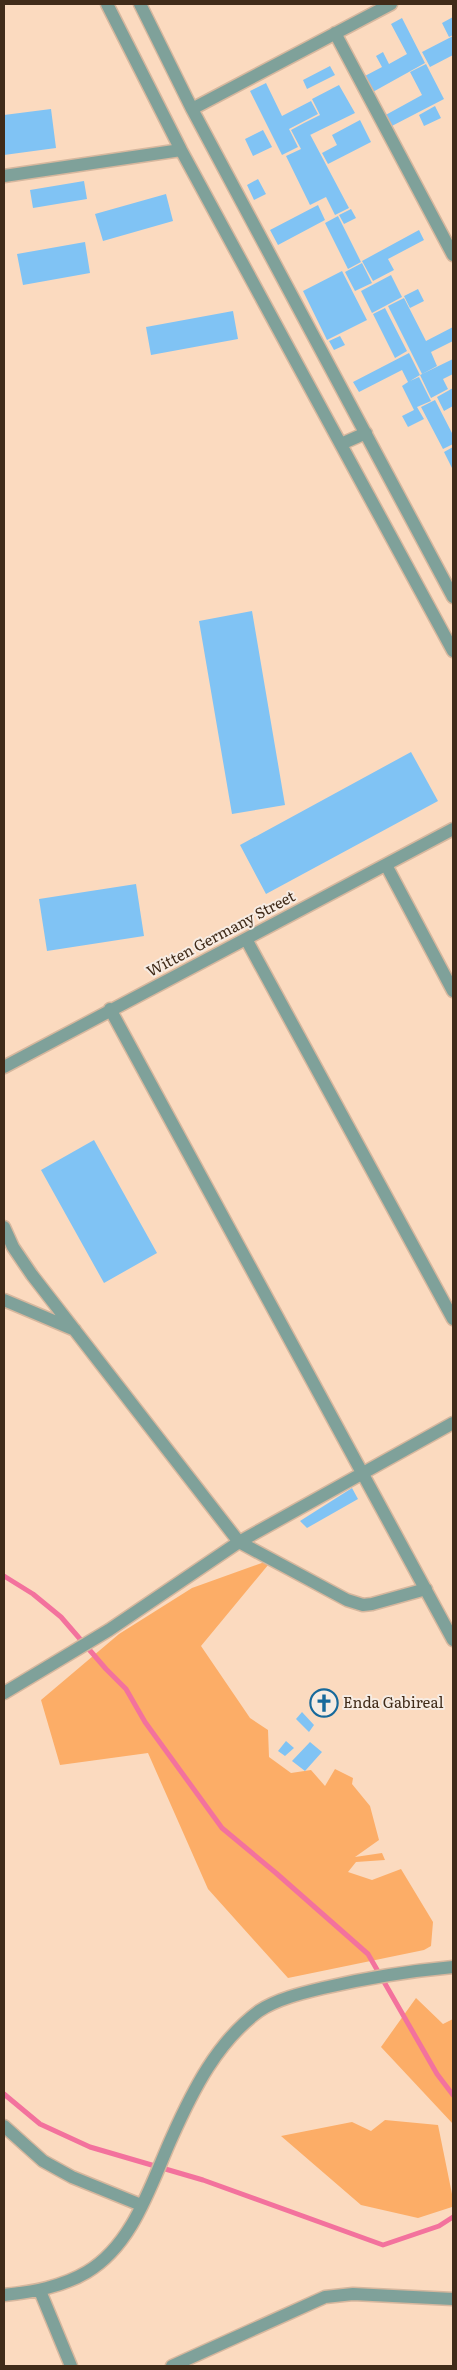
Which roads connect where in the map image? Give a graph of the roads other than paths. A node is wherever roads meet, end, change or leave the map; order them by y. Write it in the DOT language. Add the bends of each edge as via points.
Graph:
graph roads {
  1 [pos="107,4"];
  2 [pos="140,4"];
  3 [pos="391,4"];
  4 [pos="334,34"];
  5 [pos="192,109"];
  6 [pos="181,150"];
  7 [pos="4,176"];
  8 [pos="453,255"];
  9 [pos="366,433"];
  10 [pos="340,444"];
  11 [pos="453,597"];
  12 [pos="453,651"];
  13 [pos="453,829"];
  14 [pos="386,865"];
  15 [pos="246,939"];
  16 [pos="453,991"];
  17 [pos="110,1009"];
  18 [pos="4,1067"];
  19 [pos="4,1227"];
  20 [pos="4,1300"];
  21 [pos="453,1319"];
  22 [pos="76,1331"];
  23 [pos="453,1423"];
  24 [pos="363,1472"];
  25 [pos="239,1542"];
  26 [pos="426,1589"];
  27 [pos="453,1640"];
  28 [pos="4,1692"];
  29 [pos="453,1967"];
  30 [pos="4,2126"];
  31 [pos="141,2205"];
  32 [pos="40,2291"];
  33 [pos="4,2295"];
  34 [pos="453,2299"];
  35 [pos="71,2366"];
  36 [pos="172,2366"];
  1 -- 6 [label="street"];
  2 -- 5 [label="street"];
  3 -- 4 [label="street"];
  4 -- 5 [label="street"];
  4 -- 8 [label="street"];
  5 -- 9 [label="street"];
  6 -- 7 [label="street"];
  6 -- 10 [label="street"];
  9 -- 10 [label="street"];
  9 -- 11 [label="street"];
  10 -- 12 [label="street"];
  13 -- 14 [label="street, Witten Germany Street"];
  14 -- 15 [label="street, Witten Germany Street"];
  14 -- 16 [label="street"];
  15 -- 17 [label="street, Witten Germany Street"];
  15 -- 21 [label="street"];
  17 -- 18 [label="street, Witten Germany Street"];
  17 -- 24 [label="street"];
  19 -- 22 [label="street" via="32,1275"];
  20 -- 22 [label="street"];
  22 -- 25 [label="street"];
  23 -- 24 [label="street"];
  24 -- 25 [label="street"];
  24 -- 26 [label="street"];
  25 -- 26 [label="street" via="362,1605"];
  25 -- 28 [label="street" via="109,1630"];
  26 -- 27 [label="street"];
  29 -- 31 [label="street" via="364,1978 296,1995 261,2010 245,2022 197,2084"];
  30 -- 31 [label="street" via="43,2161 72,2177"];
  31 -- 32 [label="street" via="120,2243 106,2257 86,2272"];
  32 -- 33 [label="street"];
  32 -- 35 [label="street"];
  34 -- 36 [label="street" via="353,2294 326,2297"];
}
